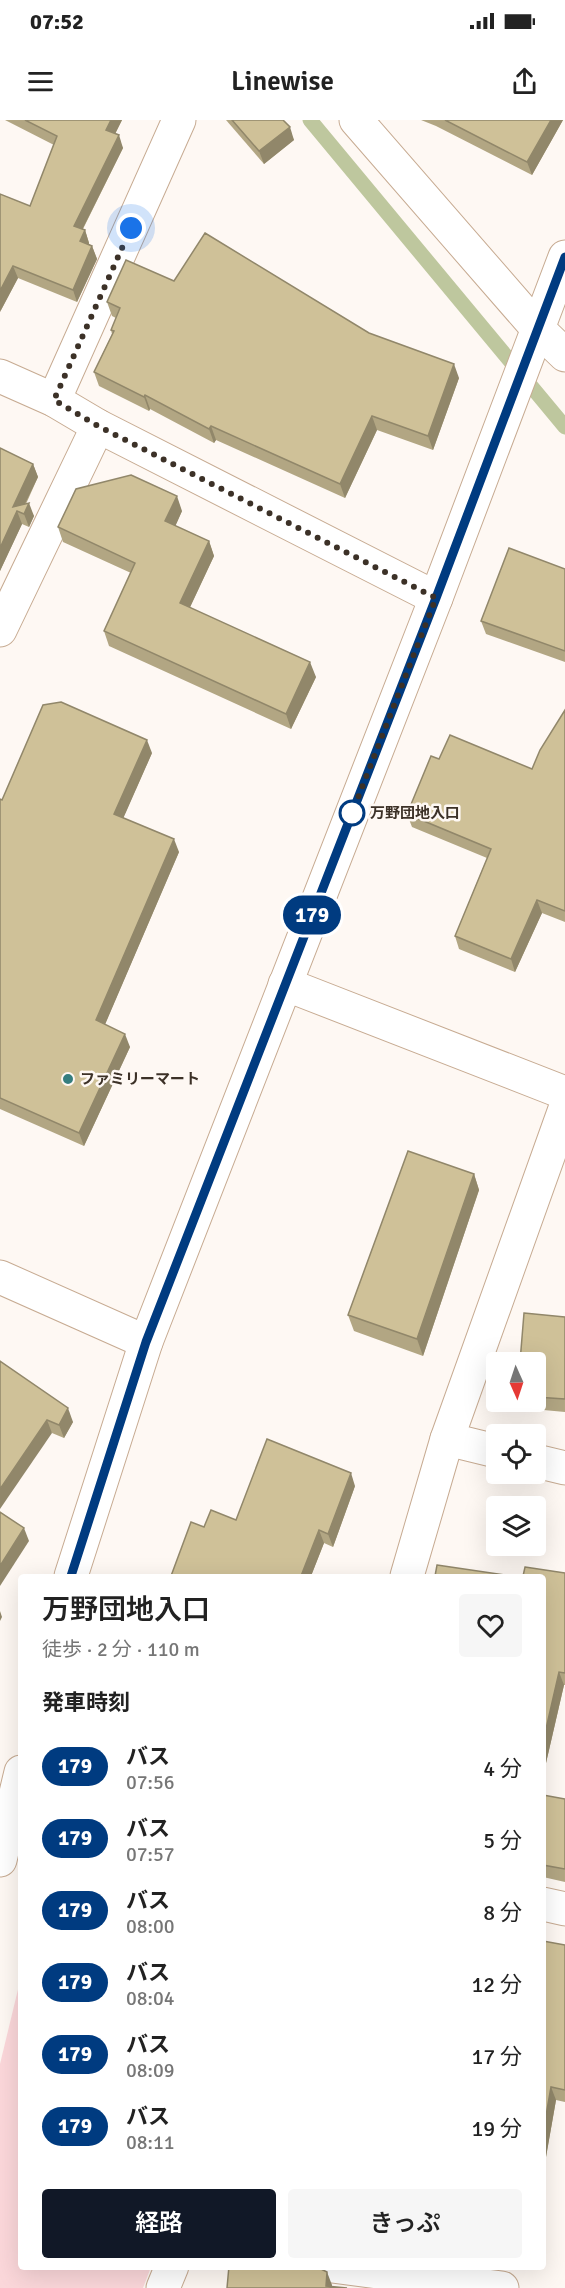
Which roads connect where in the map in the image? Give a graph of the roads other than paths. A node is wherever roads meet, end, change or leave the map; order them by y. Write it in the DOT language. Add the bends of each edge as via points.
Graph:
graph roads {
  1 [pos="180,120"];
  2 [pos="356,120"];
  3 [pos="565,257"];
  4 [pos="537,328"];
  5 [pos="565,356"];
  6 [pos="0,376"];
  7 [pos="54,400"];
  8 [pos="98,426"];
  9 [pos="436,598"];
  10 [pos="0,630"];
  11 [pos="285,984"];
  12 [pos="565,1093"];
  13 [pos="565,1109"];
  14 [pos="0,1277"];
  15 [pos="146,1342"];
  16 [pos="447,1439"];
  17 [pos="486,1449"];
  18 [pos="546,1463"];
  19 [pos="565,1468"];
  20 [pos="72,1574"];
  21 [pos="408,1574"];
  22 [pos="18,1785"];
  23 [pos="0,1860"];
  24 [pos="546,1905"];
  25 [pos="565,1909"];
  26 [pos="170,2270"];
  27 [pos="363,2270"];
  28 [pos="163,2288"];
  29 [pos="502,2288"];
  1 -- 7 [label="street"];
  2 -- 4 [label="street"];
  3 -- 4 [label="street"];
  4 -- 5 [label="street"];
  4 -- 9 [label="street"];
  6 -- 7 [label="street"];
  7 -- 8 [label="street"];
  8 -- 9 [label="street"];
  8 -- 10 [label="street"];
  9 -- 11 [label="street"];
  11 -- 12 [label="street"];
  11 -- 15 [label="street"];
  13 -- 16 [label="street"];
  14 -- 15 [label="street"];
  15 -- 20 [label="street"];
  16 -- 17 [label="street"];
  16 -- 21 [label="street"];
  18 -- 19 [label="street"];
  22 -- 23 [label="street"];
  24 -- 25 [label="street"];
  26 -- 28 [label="street"];
  27 -- 29 [label="street"];
}
